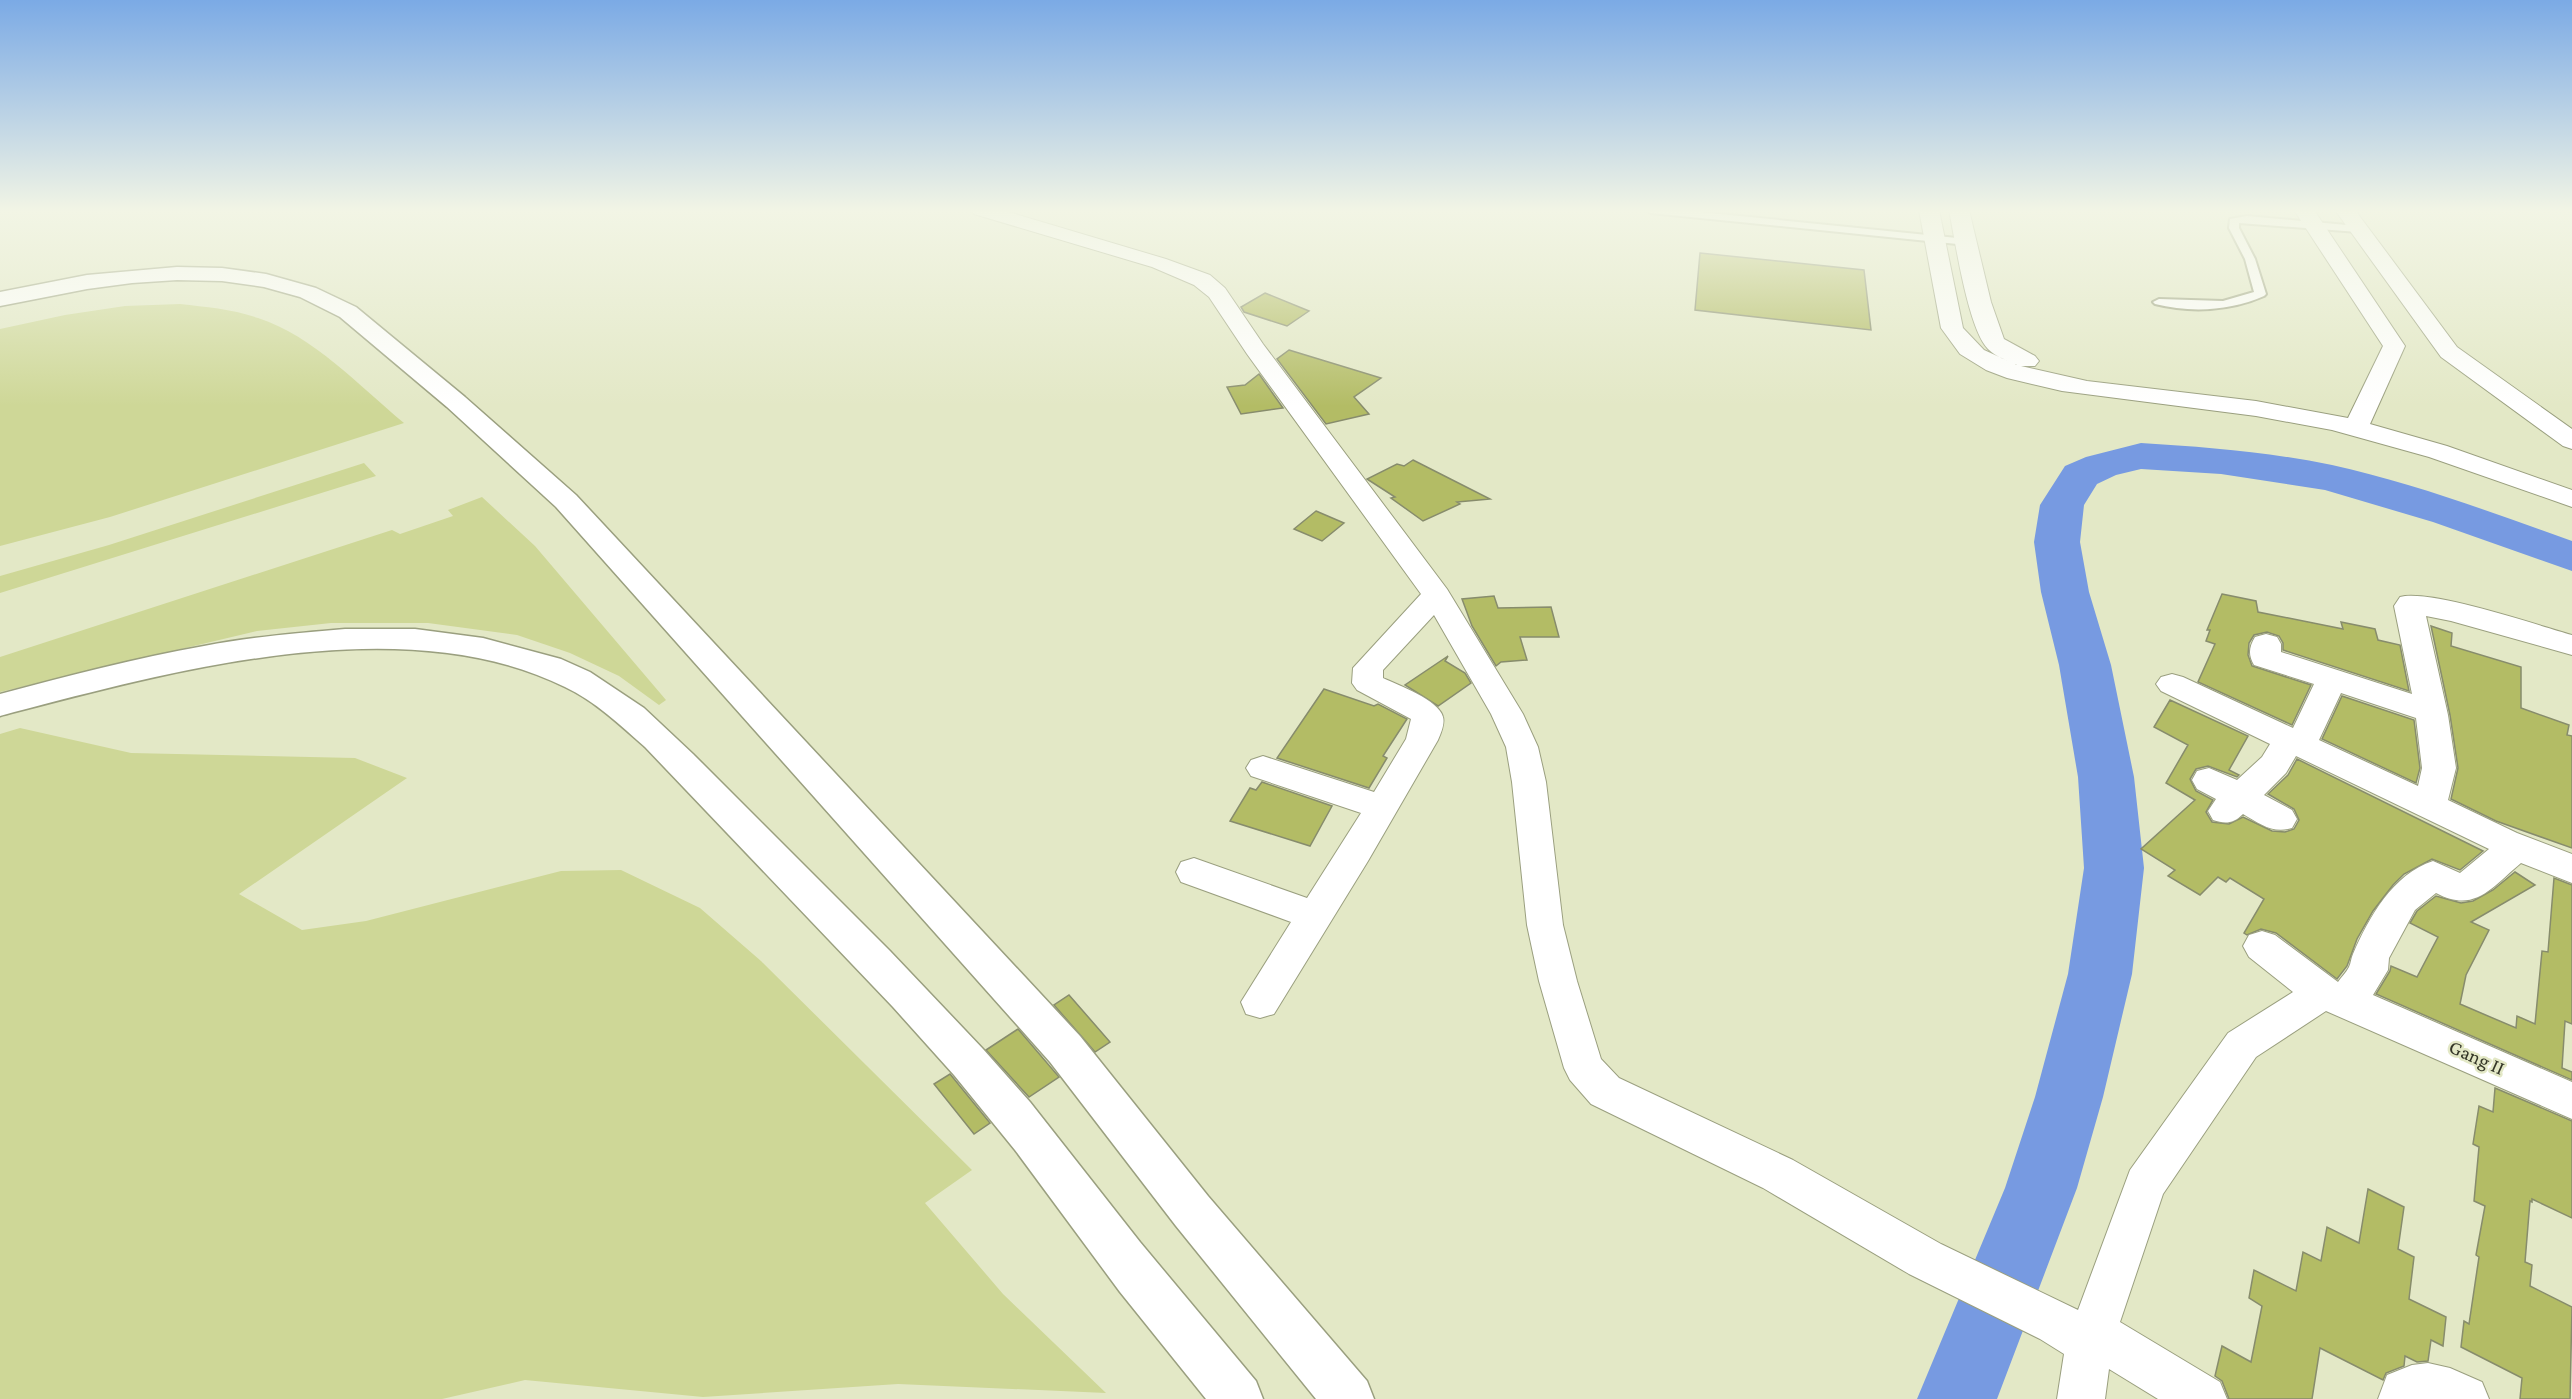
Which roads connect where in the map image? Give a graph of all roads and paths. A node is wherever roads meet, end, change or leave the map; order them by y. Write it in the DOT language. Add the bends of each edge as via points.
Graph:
graph roads {
  1 [pos="155,275"];
  2 [pos="219,275"];
  3 [pos="1190,275"];
  4 [pos="1941,275"];
  5 [pos="1974,275"];
  6 [pos="2254,275"];
  7 [pos="2347,275"];
  8 [pos="2392,275"];
  9 [pos="0,299"];
  10 [pos="2159,302"];
  11 [pos="1994,342"];
  12 [pos="1961,344"];
  13 [pos="2394,346"];
  14 [pos="2449,352"];
  15 [pos="2358,422"];
  16 [pos="2572,441"];
  17 [pos="2572,484"];
  18 [pos="2572,499"];
  19 [pos="1437,595"];
  20 [pos="2266,644"];
  21 [pos="2572,645"];
  22 [pos="2331,681"];
  23 [pos="2172,684"];
  24 [pos="0,705"];
  25 [pos="2431,711"];
  26 [pos="2296,741"];
  27 [pos="1263,768"];
  28 [pos="2209,780"];
  29 [pos="2232,803"];
  30 [pos="2430,805"];
  31 [pos="1382,807"];
  32 [pos="2280,819"];
  33 [pos="2516,847"];
  34 [pos="2572,869"];
  35 [pos="1194,872"];
  36 [pos="1315,916"];
  37 [pos="2262,946"];
  38 [pos="1260,1002"];
  39 [pos="2350,1003"];
  40 [pos="2572,1101"];
  41 [pos="2079,1333"];
  42 [pos="1238,1399"];
  43 [pos="1349,1399"];
  44 [pos="2081,1399"];
  45 [pos="2203,1399"];
  46 [pos="2402,1399"];
  47 [pos="2465,1399"];
  1 -- 9 [label="highway"];
  2 -- 43 [label="highway" via="291,285 348,312 566,501 1065,1049 1192,1211"];
  3 -- 19 [label="street" via="1217,293"];
  4 -- 12 [label="street" via="1952,328"];
  5 -- 11 [label="street"];
  6 -- 10 [label="lane" via="2259,294 2242,303 2210,306"];
  7 -- 13 [label="street"];
  8 -- 14 [label="street"];
  11 -- 12 [label="street"];
  11 -- 15 [label="street" via="2007,352 2057,371 2206,390"];
  12 -- 15 [label="street" via="1990,362 2089,389"];
  13 -- 14 [label="street"];
  13 -- 15 [label="street"];
  14 -- 16 [label="street"];
  15 -- 17 [label="street"];
  15 -- 18 [label="street"];
  19 -- 31 [label="street" via="1368,668 1368,683 1427,716 1422,740"];
  19 -- 41 [label="street" via="1507,714 1522,747 1545,925 1584,1068 1605,1091 1778,1174 1925,1260"];
  20 -- 22 [label="street" via="2265,658"];
  21 -- 25 [label="street" via="2410,604"];
  22 -- 25 [label="street"];
  22 -- 26 [label="street"];
  23 -- 26 [label="street"];
  24 -- 42 [label="highway" via="224,652 348,640 470,645 552,667 596,689 656,738 998,1095"];
  25 -- 30 [label="street" via="2439,768"];
  26 -- 29 [label="street"];
  26 -- 30 [label="street"];
  27 -- 31 [label="street"];
  28 -- 29 [label="street"];
  29 -- 32 [label="street"];
  30 -- 33 [label="street"];
  31 -- 36 [label="street"];
  33 -- 34 [label="street"];
  33 -- 39 [label="street" via="2467,887 2458,888 2433,875 2402,900"];
  35 -- 36 [label="street"];
  36 -- 38 [label="street"];
  37 -- 39 [label="street, Gang II"];
  39 -- 40 [label="street, Gang II"];
  39 -- 41 [label="street" via="2242,1045 2145,1184"];
  41 -- 44 [label="street"];
  41 -- 45 [label="street"];
  46 -- 47 [label="street" via="2404,1392 2416,1387 2436,1387"];
}
